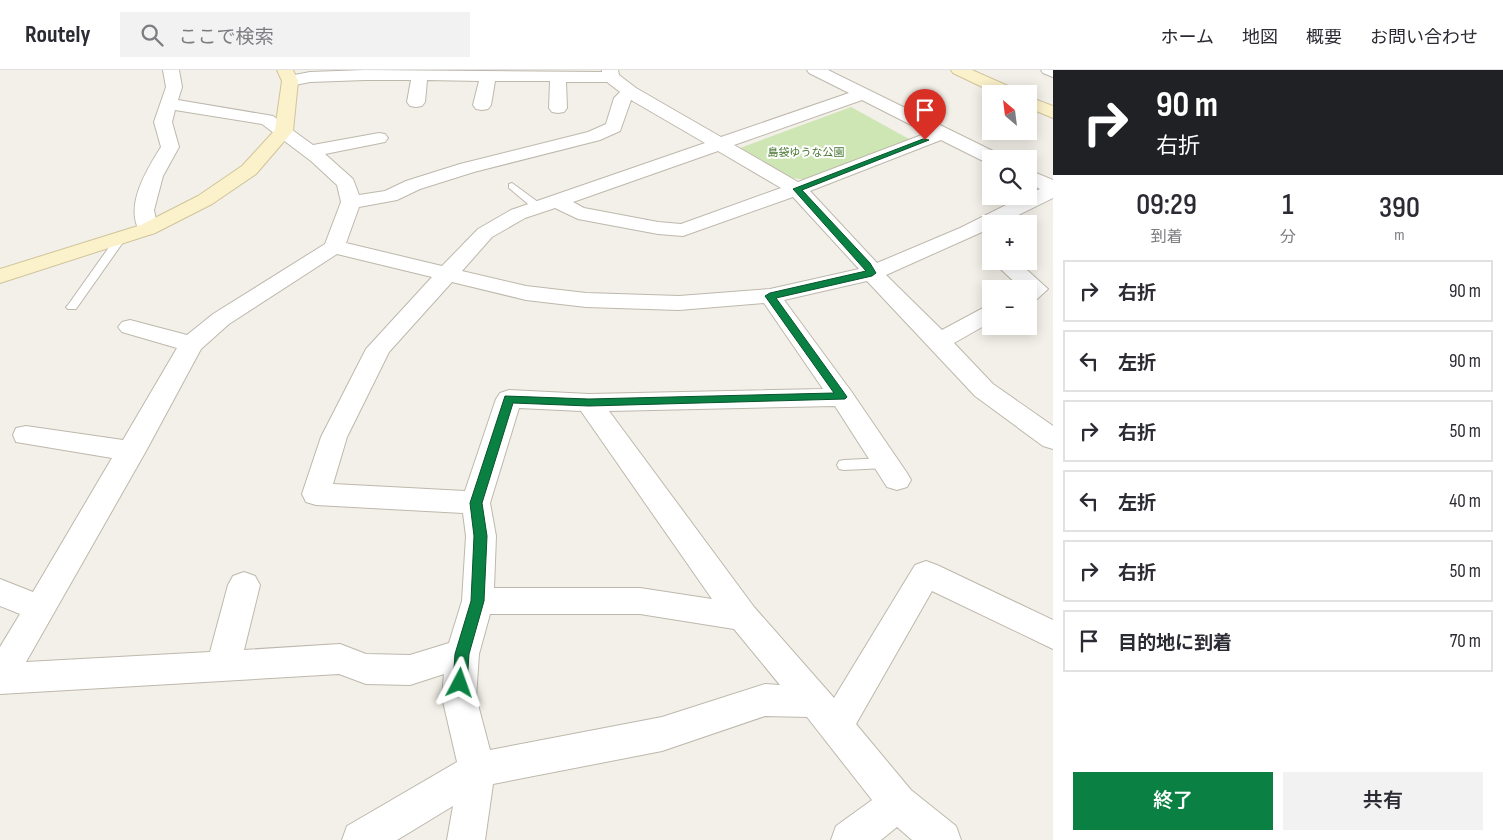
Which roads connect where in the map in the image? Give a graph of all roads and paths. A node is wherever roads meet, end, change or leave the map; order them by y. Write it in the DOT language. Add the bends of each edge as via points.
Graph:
graph roads {
  1 [pos="171,70"];
  2 [pos="815,70"];
  3 [pos="959,70"];
  4 [pos="1049,70"];
  5 [pos="1053,72"];
  6 [pos="611,74"];
  7 [pos="288,75"];
  8 [pos="420,75"];
  9 [pos="488,76"];
  10 [pos="558,78"];
  11 [pos="992,85"];
  12 [pos="630,92"];
  13 [pos="864,94"];
  14 [pos="416,102"];
  15 [pos="170,104"];
  16 [pos="482,105"];
  17 [pos="1038,106"];
  18 [pos="558,108"];
  19 [pos="1053,112"];
  20 [pos="284,131"];
  21 [pos="943,134"];
  22 [pos="379,138"];
  23 [pos="720,144"];
  24 [pos="310,152"];
  25 [pos="982,153"];
  26 [pos="1037,180"];
  27 [pos="512,186"];
  28 [pos="797,189"];
  29 [pos="1053,189"];
  30 [pos="557,201"];
  31 [pos="351,202"];
  32 [pos="538,207"];
  33 [pos="148,229"];
  34 [pos="967,232"];
  35 [pos="121,238"];
  36 [pos="982,244"];
  37 [pos="334,247"];
  38 [pos="1014,270"];
  39 [pos="446,273"];
  40 [pos="872,273"];
  41 [pos="0,276"];
  42 [pos="1026,280"];
  43 [pos="770,296"];
  44 [pos="72,307"];
  45 [pos="982,318"];
  46 [pos="130,327"];
  47 [pos="939,341"];
  48 [pos="191,344"];
  49 [pos="842,397"];
  50 [pos="589,403"];
  51 [pos="26,434"];
  52 [pos="1053,439"];
  53 [pos="132,450"];
  54 [pos="844,464"];
  55 [pos="892,471"];
  56 [pos="476,503"];
  57 [pos="244,586"];
  58 [pos="0,592"];
  59 [pos="478,601"];
  60 [pos="40,609"];
  61 [pos="743,617"];
  62 [pos="1053,635"];
  63 [pos="462,654"];
  64 [pos="223,665"];
  65 [pos="0,678"];
  66 [pos="826,714"];
  67 [pos="477,770"];
  68 [pos="898,803"];
  69 [pos="361,840"];
  70 [pos="466,840"];
  71 [pos="850,840"];
  72 [pos="942,840"];
  1 -- 15 [label="street" via="174,87"];
  2 -- 13 [label="street"];
  3 -- 11 [label="street"];
  4 -- 5 [label="street"];
  6 -- 10 [label="street"];
  6 -- 12 [label="street"];
  7 -- 8 [label="street"];
  7 -- 20 [label="street"];
  8 -- 9 [label="street"];
  8 -- 14 [label="street"];
  9 -- 10 [label="street"];
  9 -- 16 [label="street"];
  10 -- 18 [label="street"];
  12 -- 23 [label="street"];
  12 -- 31 [label="street" via="622,98 614,127 594,136 467,168 390,196"];
  13 -- 21 [label="street"];
  13 -- 23 [label="street"];
  15 -- 20 [label="street" via="267,120"];
  15 -- 33 [label="street" via="163,122 170,147 153,176 144,210"];
  17 -- 19 [label="street"];
  20 -- 24 [label="street"];
  20 -- 33 [label="street" via="250,170 205,200"];
  21 -- 25 [label="street"];
  21 -- 28 [label="street"];
  22 -- 24 [label="street"];
  23 -- 28 [label="street"];
  23 -- 30 [label="street"];
  24 -- 31 [label="street" via="346,183"];
  26 -- 29 [label="street"];
  27 -- 32 [label="lane"];
  28 -- 30 [label="street" via="683,230 578,213"];
  28 -- 40 [label="street"];
  29 -- 34 [label="street"];
  30 -- 32 [label="street"];
  31 -- 37 [label="street"];
  32 -- 39 [label="street" via="518,214 485,233"];
  33 -- 35 [label="street"];
  34 -- 36 [label="street"];
  34 -- 40 [label="street"];
  35 -- 41 [label="street"];
  35 -- 44 [label="lane"];
  37 -- 39 [label="street"];
  37 -- 48 [label="street" via="221,319"];
  38 -- 42 [label="street"];
  39 -- 43 [label="street" via="526,293 586,300 679,303"];
  39 -- 56 [label="street" via="378,349 334,438 316,494"];
  40 -- 43 [label="street"];
  40 -- 47 [label="street"];
  43 -- 49 [label="street"];
  45 -- 47 [label="street"];
  46 -- 48 [label="street"];
  47 -- 52 [label="street" via="984,390"];
  48 -- 53 [label="street"];
  49 -- 50 [label="street"];
  49 -- 55 [label="street"];
  50 -- 56 [label="street" via="508,399"];
  50 -- 61 [label="street"];
  51 -- 53 [label="street"];
  53 -- 60 [label="street"];
  54 -- 55 [label="lane"];
  56 -- 59 [label="street" via="481,536"];
  57 -- 64 [label="street"];
  58 -- 60 [label="street"];
  59 -- 61 [label="street" via="640,601"];
  59 -- 63 [label="street"];
  60 -- 65 [label="street"];
  61 -- 66 [label="street"];
  62 -- 66 [label="street" via="926,574"];
  63 -- 64 [label="street" via="410,670 366,669 340,659"];
  63 -- 67 [label="street" via="459,697"];
  64 -- 65 [label="street"];
  66 -- 67 [label="street" via="765,700 662,734"];
  66 -- 68 [label="street"];
  67 -- 69 [label="street"];
  67 -- 70 [label="street"];
  68 -- 71 [label="street"];
  68 -- 72 [label="street"];
}
